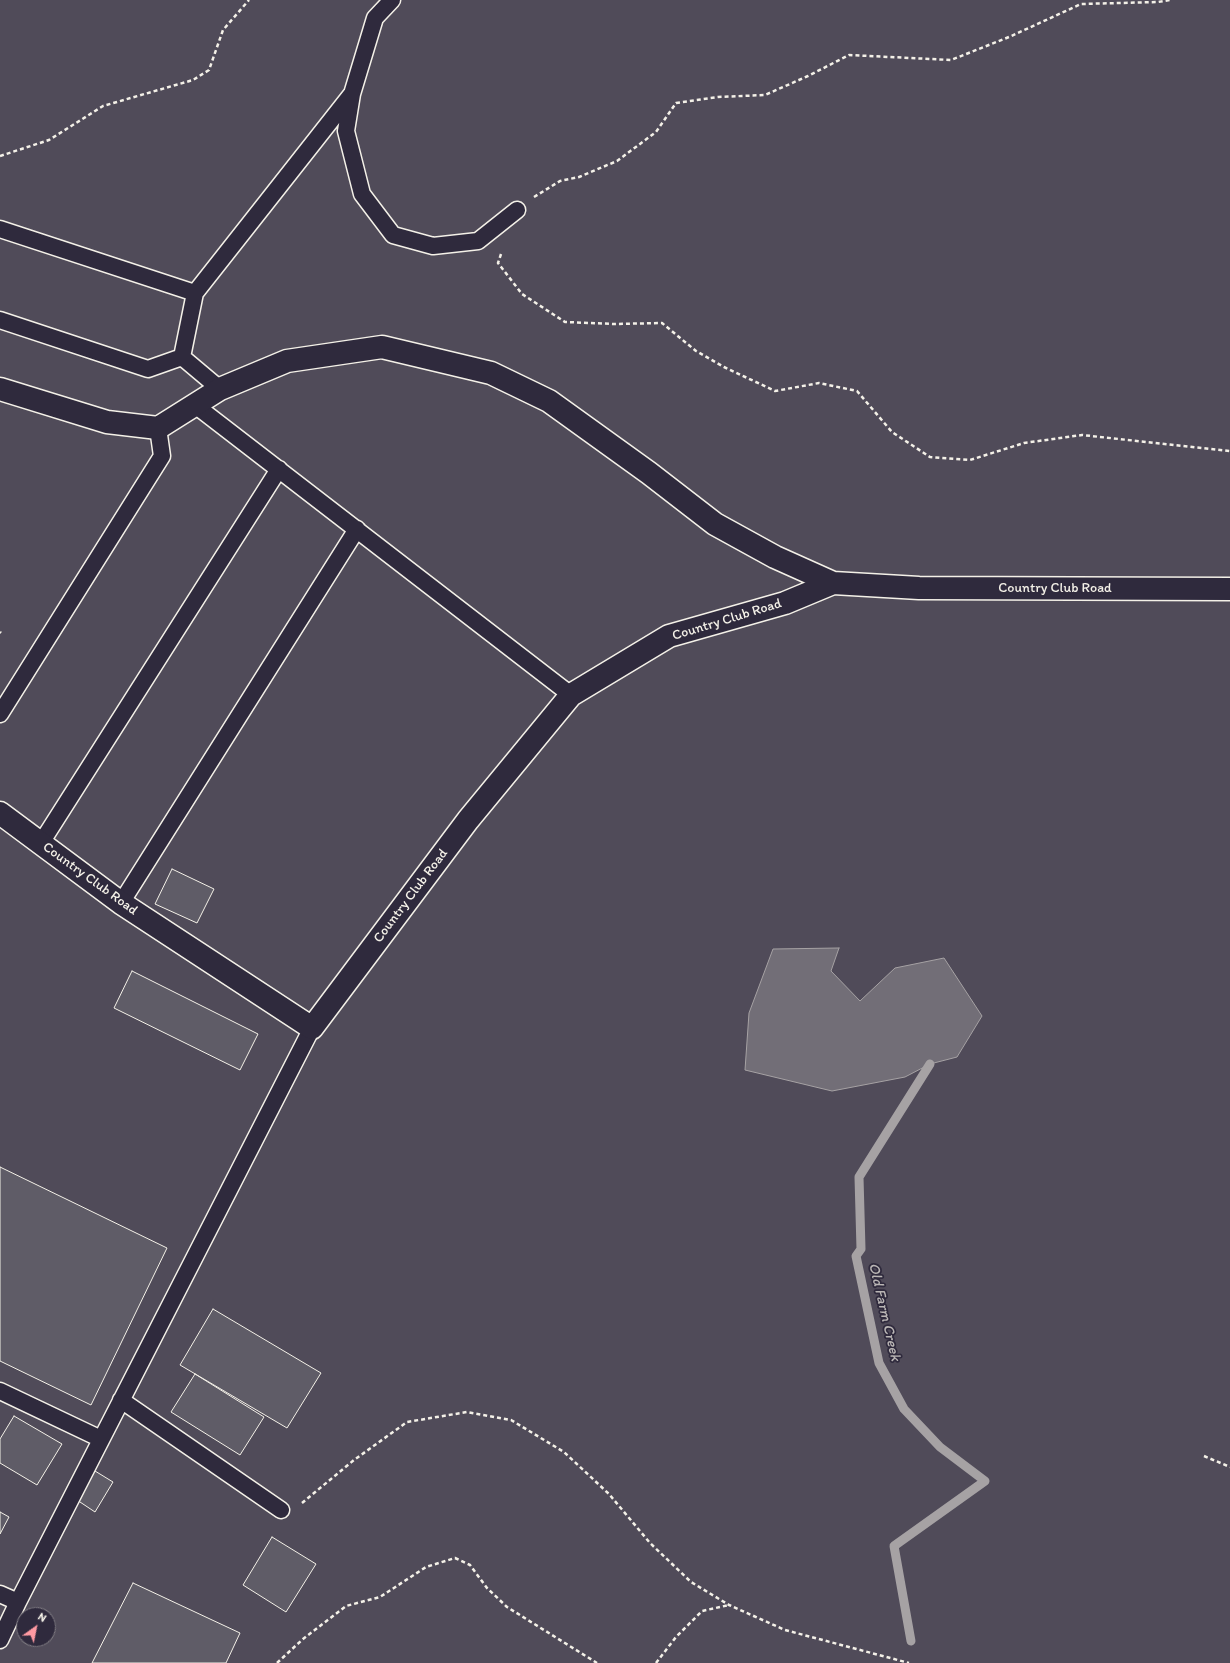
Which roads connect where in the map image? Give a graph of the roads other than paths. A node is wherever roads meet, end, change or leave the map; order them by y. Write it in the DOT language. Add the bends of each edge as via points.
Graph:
graph roads {
  1 [pos="392,0"];
  2 [pos="352,94"];
  3 [pos="517,210"];
  4 [pos="0,229"];
  5 [pos="195,293"];
  6 [pos="0,320"];
  7 [pos="182,357"];
  8 [pos="0,389"];
  9 [pos="220,389"];
  10 [pos="195,405"];
  11 [pos="158,428"];
  12 [pos="279,469"];
  13 [pos="356,529"];
  14 [pos="833,583"];
  15 [pos="1230,589"];
  16 [pos="571,695"];
  17 [pos="0,714"];
  18 [pos="0,813"];
  19 [pos="41,844"];
  20 [pos="121,902"];
  21 [pos="312,1028"];
  22 [pos="0,1391"];
  23 [pos="121,1400"];
  24 [pos="101,1439"];
  25 [pos="281,1510"];
  26 [pos="0,1594"];
  27 [pos="18,1602"];
  28 [pos="0,1640"];
  1 -- 2 [label="lane" via="375,18"];
  2 -- 3 [label="lane" via="346,131 362,194 393,234 433,246 478,241"];
  2 -- 5 [label="lane"];
  4 -- 5 [label="lane"];
  5 -- 7 [label="lane"];
  6 -- 7 [label="lane" via="148,369"];
  7 -- 9 [label="lane"];
  8 -- 11 [label="street" via="107,422"];
  9 -- 10 [label="street, Country Club Road"];
  9 -- 14 [label="street, Country Club Road" via="287,361 382,347 491,373 549,402 649,473 715,524 776,557"];
  10 -- 11 [label="street, Country Club Road"];
  10 -- 12 [label="lane"];
  11 -- 17 [label="lane" via="162,456"];
  12 -- 13 [label="lane"];
  12 -- 19 [label="lane"];
  13 -- 16 [label="lane"];
  13 -- 20 [label="lane"];
  14 -- 15 [label="street, Country Club Road" via="919,588"];
  14 -- 16 [label="street, Country Club Road" via="785,603 669,636"];
  16 -- 21 [label="street, Country Club Road" via="468,820"];
  18 -- 19 [label="street, Country Club Road"];
  19 -- 20 [label="street, Country Club Road"];
  20 -- 21 [label="street, Country Club Road"];
  21 -- 23 [label="lane"];
  22 -- 24 [label="lane"];
  23 -- 24 [label="lane"];
  23 -- 25 [label="lane"];
  24 -- 27 [label="lane"];
  26 -- 27 [label="lane"];
  27 -- 28 [label="lane"];
}
